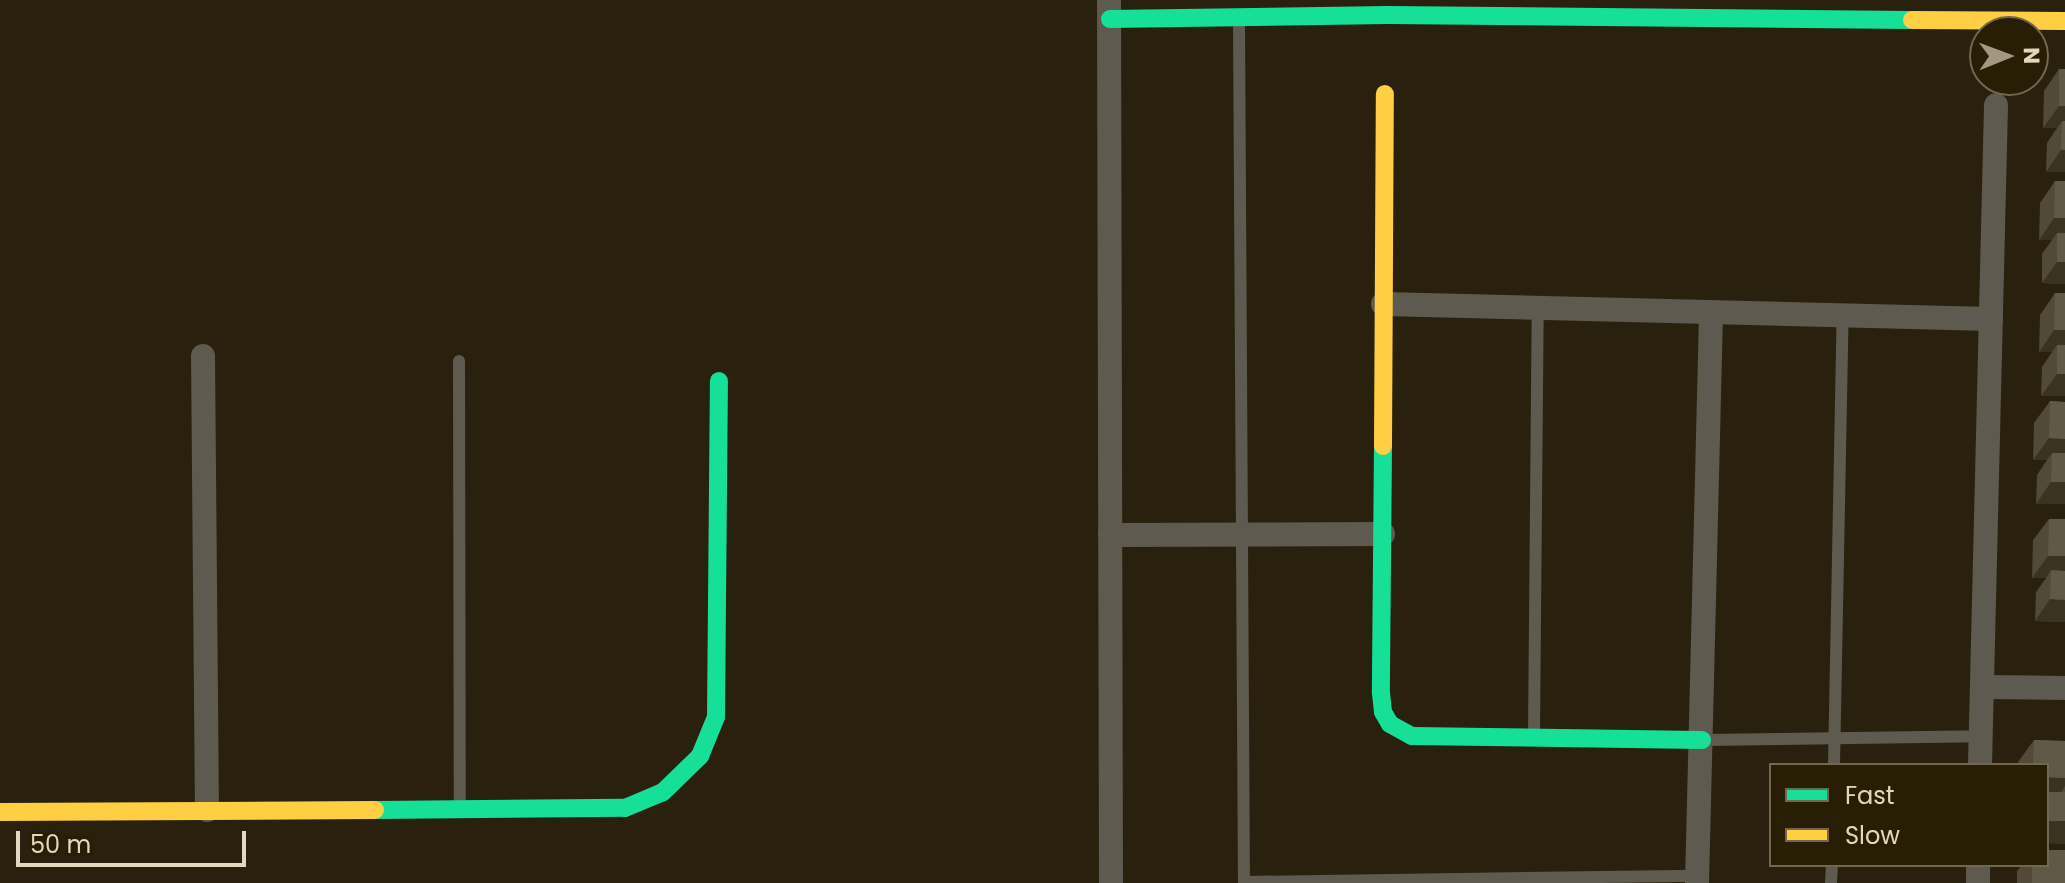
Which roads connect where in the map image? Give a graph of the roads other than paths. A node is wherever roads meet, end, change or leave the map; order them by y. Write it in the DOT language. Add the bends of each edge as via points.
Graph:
graph roads {
  1 [pos="1388,8"];
  2 [pos="1110,9"];
  3 [pos="1946,10"];
  4 [pos="1239,18"];
  5 [pos="2065,21"];
  6 [pos="1385,94"];
  7 [pos="1996,105"];
  8 [pos="1383,304"];
  9 [pos="1538,308"];
  10 [pos="1711,313"];
  11 [pos="1843,315"];
  12 [pos="1991,319"];
  13 [pos="203,356"];
  14 [pos="459,361"];
  15 [pos="719,381"];
  16 [pos="1243,534"];
  17 [pos="1383,534"];
  18 [pos="1110,535"];
  19 [pos="1983,687"];
  20 [pos="2065,688"];
  21 [pos="1981,736"];
  22 [pos="1534,738"];
  23 [pos="1834,738"];
  24 [pos="1702,740"];
  25 [pos="1834,763"];
  26 [pos="1980,763"];
  27 [pos="207,810"];
  28 [pos="0,812"];
  29 [pos="460,812"];
  30 [pos="1697,880"];
  31 [pos="1244,882"];
  32 [pos="1111,883"];
  1 -- 3 [label="street"];
  1 -- 4 [label="street"];
  2 -- 4 [label="street"];
  2 -- 18 [label="street"];
  3 -- 5 [label="street"];
  4 -- 16 [label="lane"];
  6 -- 8 [label="street"];
  7 -- 12 [label="street"];
  8 -- 9 [label="street"];
  8 -- 17 [label="street"];
  9 -- 10 [label="street"];
  9 -- 22 [label="lane"];
  10 -- 11 [label="street"];
  10 -- 24 [label="street"];
  11 -- 12 [label="street"];
  11 -- 23 [label="lane"];
  12 -- 19 [label="street"];
  13 -- 27 [label="street"];
  14 -- 29 [label="lane"];
  15 -- 29 [label="street" via="716,717 700,756 663,792 625,808"];
  16 -- 17 [label="street"];
  16 -- 18 [label="street"];
  16 -- 31 [label="lane"];
  17 -- 22 [label="street" via="1381,693 1390,724 1412,736"];
  18 -- 32 [label="street"];
  19 -- 20 [label="street"];
  19 -- 21 [label="street"];
  21 -- 23 [label="lane"];
  21 -- 26 [label="street"];
  22 -- 24 [label="street"];
  23 -- 24 [label="lane"];
  23 -- 25 [label="lane"];
  24 -- 30 [label="street"];
  27 -- 28 [label="street"];
  27 -- 29 [label="street"];
  30 -- 31 [label="lane"];
}
